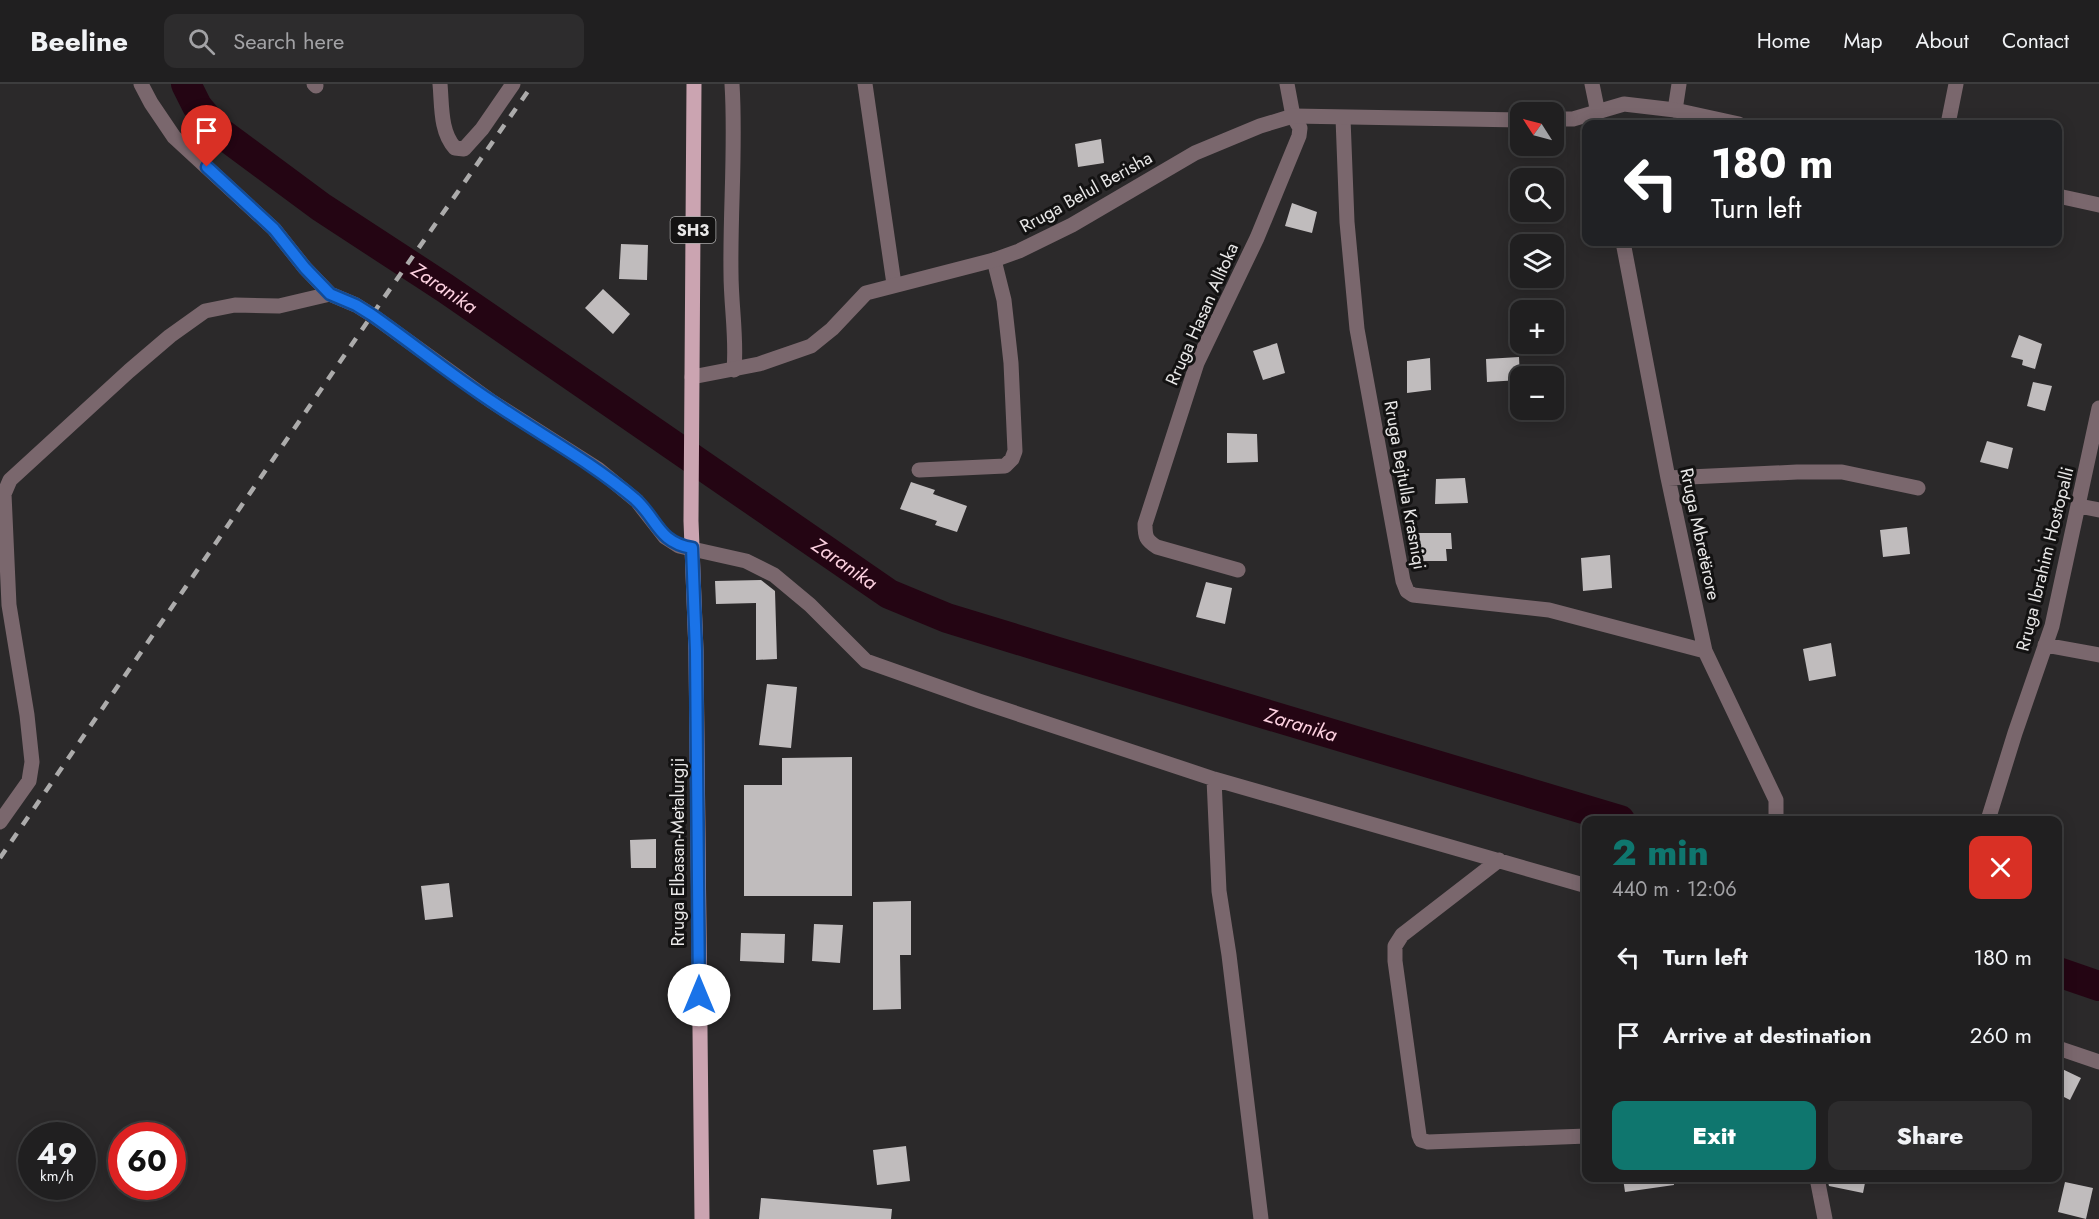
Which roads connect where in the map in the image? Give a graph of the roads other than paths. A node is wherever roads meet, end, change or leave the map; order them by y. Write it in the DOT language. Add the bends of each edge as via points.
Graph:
graph roads {
  1 [pos="141,84"];
  2 [pos="440,84"];
  3 [pos="513,84"];
  4 [pos="694,84"];
  5 [pos="732,84"];
  6 [pos="865,84"];
  7 [pos="1287,84"];
  8 [pos="1592,84"];
  9 [pos="1679,84"];
  10 [pos="1956,84"];
  11 [pos="1675,110"];
  12 [pos="1293,116"];
  13 [pos="1343,118"];
  14 [pos="1564,119"];
  15 [pos="1599,119"];
  16 [pos="1510,120"];
  17 [pos="1721,120"];
  18 [pos="1949,120"];
  19 [pos="2062,197"];
  20 [pos="2099,205"];
  21 [pos="1624,246"];
  22 [pos="994,260"];
  23 [pos="894,285"];
  24 [pos="330,294"];
  25 [pos="734,370"];
  26 [pos="692,377"];
  27 [pos="2099,408"];
  28 [pos="919,470"];
  29 [pos="1668,478"];
  30 [pos="1918,488"];
  31 [pos="2079,506"];
  32 [pos="2099,510"];
  33 [pos="692,548"];
  34 [pos="1238,570"];
  35 [pos="2045,645"];
  36 [pos="1705,651"];
  37 [pos="2099,656"];
  38 [pos="1214,779"];
  39 [pos="1776,816"];
  40 [pos="1989,816"];
  41 [pos="0,822"];
  42 [pos="1499,860"];
  43 [pos="1582,885"];
  44 [pos="2062,1049"];
  45 [pos="2099,1062"];
  46 [pos="1582,1136"];
  47 [pos="1818,1182"];
  48 [pos="702,1219"];
  49 [pos="1261,1219"];
  50 [pos="1825,1219"];
  1 -- 24 [label="street" via="174,137 274,229"];
  2 -- 3 [label="street" via="449,142 464,149"];
  4 -- 26 [label="main road, SH3"];
  5 -- 25 [label="street"];
  6 -- 23 [label="street"];
  7 -- 12 [label="street, Rruga Hasan Alltoka"];
  8 -- 15 [label="street"];
  9 -- 11 [label="street"];
  10 -- 18 [label="street"];
  11 -- 15 [label="street" via="1624,104"];
  11 -- 17 [label="street"];
  12 -- 13 [label="street, Rruga Belul Berisha"];
  12 -- 22 [label="street, Rruga Belul Berisha" via="1195,153 1072,225"];
  12 -- 34 [label="street, Rruga Hasan Alltoka" via="1300,128 1299,136 1257,238 1197,363 1145,524 1148,542 1157,547"];
  13 -- 16 [label="street, Rruga Belul Berisha"];
  13 -- 36 [label="street, Rruga Bejtulla Krasniqi" via="1357,329 1407,591 1413,596 1549,610"];
  14 -- 15 [label="street"];
  19 -- 20 [label="street"];
  21 -- 29 [label="street, Rruga Mbretërore"];
  22 -- 23 [label="street, Rruga Belul Berisha"];
  22 -- 28 [label="street" via="1004,300 1010,353 1015,451 1005,466"];
  23 -- 25 [label="street, Rruga Belul Berisha" via="866,293 811,346"];
  24 -- 33 [label="street" via="372,315 491,401 598,469 637,501 665,537 679,546"];
  24 -- 41 [label="street" via="279,306 235,305 205,311 129,371 10,480 4,494 9,605 32,762 29,781"];
  25 -- 26 [label="street, Rruga Belul Berisha"];
  26 -- 33 [label="main road, Rruga Elbasan-Metalurgji / SH3"];
  27 -- 31 [label="street, Rruga Ibrahim Hostopalli"];
  29 -- 30 [label="street" via="1842,472"];
  29 -- 36 [label="street, Rruga Mbretërore"];
  31 -- 32 [label="street"];
  31 -- 35 [label="street, Rruga Ibrahim Hostopalli"];
  33 -- 38 [label="street" via="746,561 774,575 866,661"];
  33 -- 48 [label="main road, Rruga Elbasan-Metalurgji / SH3"];
  35 -- 37 [label="street"];
  35 -- 40 [label="street, Rruga Ibrahim Hostopalli"];
  36 -- 39 [label="street, Rruga Mbretërore" via="1776,800"];
  38 -- 42 [label="street"];
  38 -- 49 [label="street" via="1219,891"];
  42 -- 43 [label="street"];
  42 -- 46 [label="street" via="1402,935 1395,946 1419,1135 1428,1142"];
  44 -- 45 [label="street"];
  47 -- 50 [label="street"];
}
